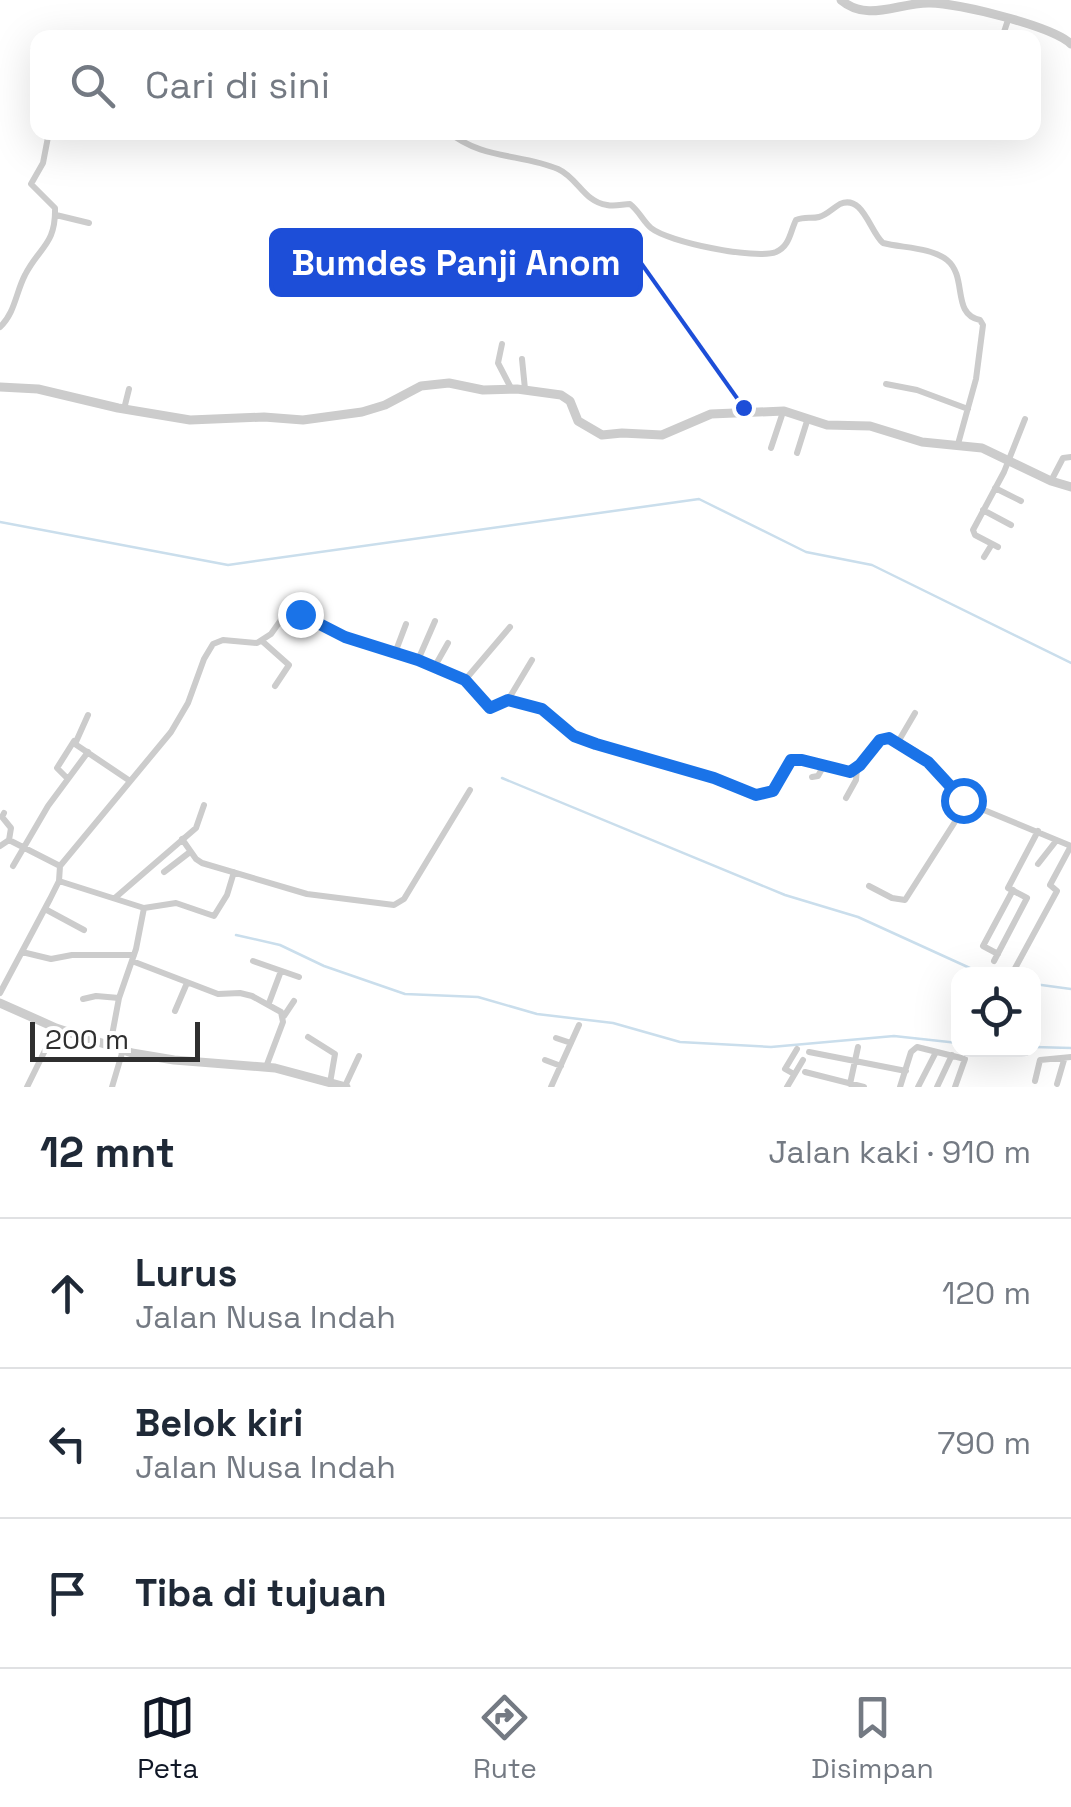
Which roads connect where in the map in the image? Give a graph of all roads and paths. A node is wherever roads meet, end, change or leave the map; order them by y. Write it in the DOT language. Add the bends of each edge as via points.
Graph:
graph roads {
  1 [pos="841,0"];
  2 [pos="1008,20"];
  3 [pos="1005,30"];
  4 [pos="1071,44"];
  5 [pos="47,140"];
  6 [pos="462,140"];
  7 [pos="56,215"];
  8 [pos="88,224"];
  9 [pos="0,326"];
  10 [pos="502,344"];
  11 [pos="522,359"];
  12 [pos="886,384"];
  13 [pos="0,387"];
  14 [pos="511,388"];
  15 [pos="128,389"];
  16 [pos="525,389"];
  17 [pos="124,409"];
  18 [pos="784,410"];
  19 [pos="968,410"];
  20 [pos="808,418"];
  21 [pos="1025,420"];
  22 [pos="958,444"];
  23 [pos="771,448"];
  24 [pos="797,453"];
  25 [pos="1071,457"];
  26 [pos="1009,460"];
  27 [pos="1050,481"];
  28 [pos="1071,487"];
  29 [pos="995,488"];
  30 [pos="1021,501"];
  31 [pos="983,510"];
  32 [pos="1011,525"];
  33 [pos="984,557"];
  34 [pos="435,621"];
  35 [pos="406,624"];
  36 [pos="510,627"];
  37 [pos="262,641"];
  38 [pos="448,643"];
  39 [pos="395,653"];
  40 [pos="418,660"];
  41 [pos="532,660"];
  42 [pos="436,666"];
  43 [pos="465,680"];
  44 [pos="275,686"];
  45 [pos="508,700"];
  46 [pos="915,714"];
  47 [pos="88,715"];
  48 [pos="74,741"];
  49 [pos="898,742"];
  50 [pos="88,752"];
  51 [pos="823,767"];
  52 [pos="857,768"];
  53 [pos="812,776"];
  54 [pos="68,779"];
  55 [pos="130,781"];
  56 [pos="470,790"];
  57 [pos="846,798"];
  58 [pos="966,803"];
  59 [pos="204,806"];
  60 [pos="4,813"];
  61 [pos="1038,830"];
  62 [pos="182,839"];
  63 [pos="8,840"];
  64 [pos="1056,841"];
  65 [pos="0,846"];
  66 [pos="1071,846"];
  67 [pos="23,847"];
  68 [pos="190,852"];
  69 [pos="1038,864"];
  70 [pos="13,866"];
  71 [pos="60,866"];
  72 [pos="164,872"];
  73 [pos="234,872"];
  74 [pos="59,880"];
  75 [pos="109,880"];
  76 [pos="868,886"];
  77 [pos="1013,890"];
  78 [pos="104,893"];
  79 [pos="116,897"];
  80 [pos="144,908"];
  81 [pos="45,909"];
  82 [pos="84,930"];
  83 [pos="22,952"];
  84 [pos="133,958"];
  85 [pos="253,961"];
  86 [pos="1016,967"];
  87 [pos="281,971"];
  88 [pos="299,977"];
  89 [pos="188,983"];
  90 [pos="0,992"];
  91 [pos="83,998"];
  92 [pos="119,998"];
  93 [pos="294,1002"];
  94 [pos="0,1003"];
  95 [pos="269,1003"];
  96 [pos="175,1011"];
  97 [pos="284,1016"];
  98 [pos="579,1025"];
  99 [pos="56,1028"];
  100 [pos="308,1037"];
  101 [pos="556,1038"];
  102 [pos="571,1043"];
  103 [pos="110,1046"];
  104 [pos="858,1047"];
  105 [pos="797,1049"];
  106 [pos="123,1050"];
  107 [pos="809,1052"];
  108 [pos="936,1052"];
  109 [pos="951,1055"];
  110 [pos="359,1056"];
  111 [pos="951,1057"];
  112 [pos="957,1057"];
  113 [pos="1068,1057"];
  114 [pos="545,1060"];
  115 [pos="803,1060"];
  116 [pos="854,1061"];
  117 [pos="561,1066"];
  118 [pos="266,1067"];
  119 [pos="805,1072"];
  120 [pos="906,1072"];
  121 [pos="794,1074"];
  122 [pos="1035,1080"];
  123 [pos="323,1084"];
  124 [pos="1056,1084"];
  125 [pos="849,1085"];
  126 [pos="27,1087"];
  127 [pos="112,1087"];
  128 [pos="345,1087"];
  129 [pos="552,1087"];
  130 [pos="787,1087"];
  131 [pos="864,1087"];
  132 [pos="900,1087"];
  133 [pos="918,1087"];
  134 [pos="937,1087"];
  135 [pos="955,1087"];
  1 -- 2 [label="street" via="860,12 934,2"];
  2 -- 3 [label="street"];
  2 -- 4 [label="street" via="1048,29"];
  5 -- 7 [label="street" via="31,184"];
  6 -- 19 [label="street" via="569,174 594,200 634,206 658,232 755,254 781,249 796,220 852,203 882,244 952,264 964,312 983,325"];
  7 -- 8 [label="street"];
  7 -- 9 [label="street" via="48,244"];
  10 -- 14 [label="street" via="498,363"];
  11 -- 16 [label="street"];
  12 -- 19 [label="street"];
  13 -- 17 [label="street"];
  14 -- 16 [label="street"];
  14 -- 17 [label="street" via="434,383 370,410 320,420 200,421"];
  15 -- 17 [label="street"];
  16 -- 18 [label="street" via="566,398 578,421 602,436 662,436 711,414"];
  18 -- 20 [label="street"];
  18 -- 23 [label="street"];
  19 -- 22 [label="street"];
  20 -- 22 [label="street"];
  20 -- 24 [label="street"];
  21 -- 26 [label="street"];
  22 -- 26 [label="street"];
  25 -- 27 [label="street" via="1063,458"];
  26 -- 27 [label="street"];
  26 -- 29 [label="street"];
  27 -- 28 [label="street"];
  29 -- 30 [label="street"];
  29 -- 31 [label="street"];
  31 -- 32 [label="street"];
  31 -- 33 [label="street" via="973,532 995,546"];
  34 -- 40 [label="street"];
  35 -- 39 [label="street"];
  36 -- 43 [label="street"];
  37 -- 39 [label="street" via="283,617 300,614"];
  37 -- 44 [label="street" via="289,665"];
  37 -- 55 [label="street" via="213,644 180,717"];
  38 -- 42 [label="street"];
  39 -- 40 [label="street"];
  40 -- 42 [label="street"];
  41 -- 45 [label="street"];
  42 -- 43 [label="street"];
  43 -- 45 [label="street" via="490,708"];
  45 -- 51 [label="street" via="548,712 581,739 762,796 776,788 791,760"];
  46 -- 49 [label="street"];
  47 -- 48 [label="street"];
  48 -- 50 [label="street"];
  48 -- 54 [label="street" via="57,768"];
  49 -- 52 [label="street" via="880,740"];
  49 -- 58 [label="street" via="941,773"];
  50 -- 54 [label="street"];
  50 -- 55 [label="street"];
  51 -- 52 [label="street"];
  51 -- 53 [label="street"];
  52 -- 57 [label="street"];
  54 -- 67 [label="street"];
  55 -- 71 [label="street"];
  56 -- 73 [label="street" via="404,899 394,905 307,894"];
  58 -- 61 [label="street"];
  58 -- 76 [label="street" via="906,900"];
  59 -- 62 [label="street" via="198,825"];
  60 -- 63 [label="street"];
  61 -- 64 [label="street"];
  61 -- 77 [label="street" via="1008,888"];
  62 -- 68 [label="street"];
  62 -- 79 [label="street"];
  63 -- 65 [label="street"];
  63 -- 67 [label="street"];
  64 -- 66 [label="street"];
  64 -- 69 [label="street"];
  66 -- 86 [label="street" via="1050,885 1057,891"];
  67 -- 70 [label="street"];
  67 -- 71 [label="street"];
  68 -- 72 [label="street"];
  68 -- 73 [label="street" via="202,863"];
  71 -- 74 [label="street"];
  73 -- 80 [label="street" via="216,916 176,903"];
  74 -- 78 [label="street"];
  74 -- 81 [label="street"];
  75 -- 78 [label="street"];
  77 -- 77 [label="street" via="1028,898 996,958 984,946"];
  78 -- 79 [label="street"];
  79 -- 80 [label="street"];
  80 -- 84 [label="street"];
  81 -- 82 [label="street"];
  81 -- 83 [label="street"];
  83 -- 84 [label="street" via="51,959"];
  83 -- 90 [label="street"];
  84 -- 89 [label="street"];
  84 -- 92 [label="street"];
  85 -- 87 [label="street"];
  87 -- 88 [label="street"];
  87 -- 95 [label="street"];
  89 -- 95 [label="street"];
  89 -- 96 [label="street"];
  91 -- 92 [label="street"];
  92 -- 103 [label="street"];
  93 -- 97 [label="street"];
  94 -- 99 [label="street"];
  95 -- 97 [label="street"];
  97 -- 118 [label="street"];
  98 -- 102 [label="street"];
  99 -- 103 [label="street"];
  99 -- 126 [label="street"];
  100 -- 123 [label="street" via="335,1054"];
  101 -- 102 [label="street"];
  102 -- 117 [label="street"];
  103 -- 106 [label="street"];
  104 -- 116 [label="street"];
  105 -- 121 [label="street" via="785,1069"];
  106 -- 118 [label="street"];
  106 -- 127 [label="street"];
  107 -- 116 [label="street"];
  108 -- 109 [label="street"];
  108 -- 120 [label="street" via="914,1048"];
  108 -- 133 [label="street"];
  110 -- 128 [label="street"];
  111 -- 134 [label="street"];
  112 -- 135 [label="street" via="966,1061"];
  113 -- 122 [label="street" via="1040,1060"];
  113 -- 124 [label="street"];
  114 -- 117 [label="street"];
  115 -- 121 [label="street"];
  116 -- 120 [label="street"];
  116 -- 125 [label="street"];
  117 -- 129 [label="street"];
  118 -- 123 [label="street"];
  119 -- 125 [label="street"];
  120 -- 132 [label="street"];
  121 -- 130 [label="street"];
  123 -- 128 [label="street"];
  125 -- 131 [label="street"];
}
